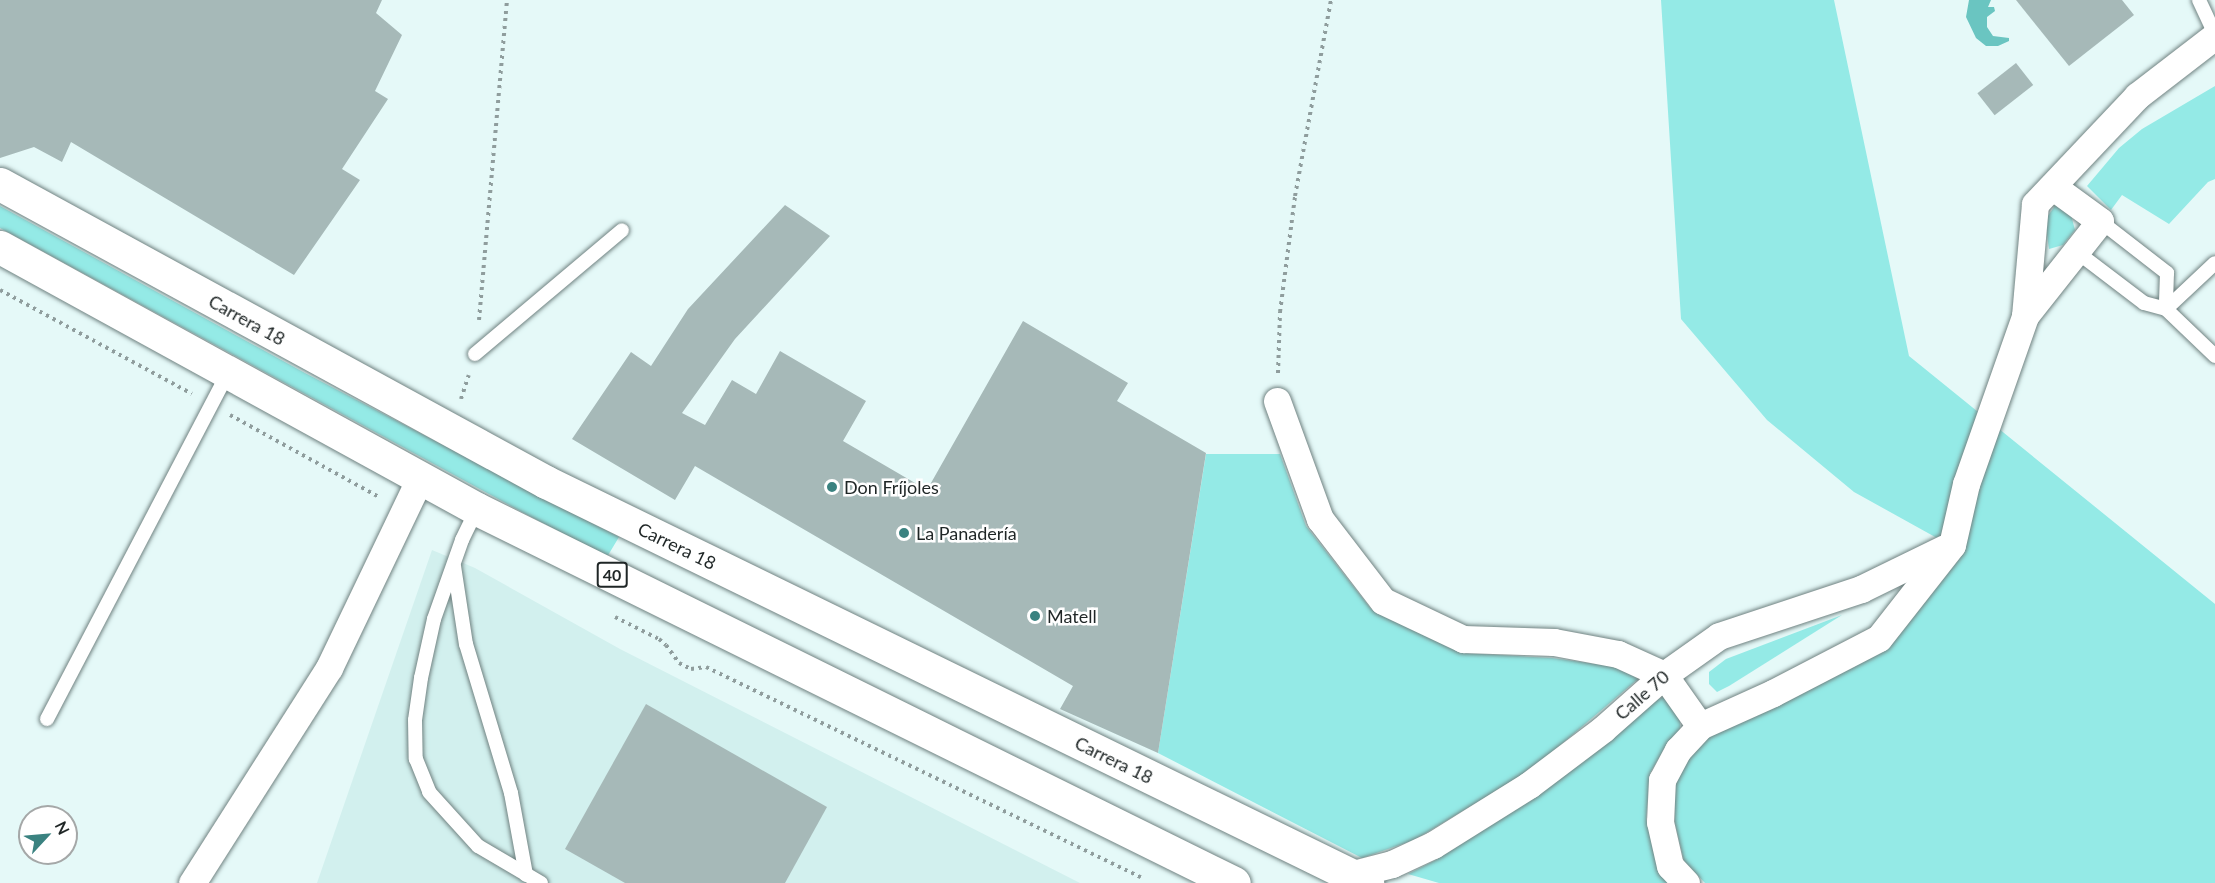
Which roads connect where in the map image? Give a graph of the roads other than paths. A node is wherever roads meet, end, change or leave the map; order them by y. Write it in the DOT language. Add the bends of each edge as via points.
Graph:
graph roads {
  1 [pos="2199,0"];
  2 [pos="2215,35"];
  3 [pos="0,184"];
  4 [pos="2052,186"];
  5 [pos="2100,221"];
  6 [pos="622,230"];
  7 [pos="0,247"];
  8 [pos="2077,252"];
  9 [pos="2215,262"];
  10 [pos="2166,309"];
  11 [pos="2025,316"];
  12 [pos="475,354"];
  13 [pos="2215,356"];
  14 [pos="228,373"];
  15 [pos="1277,401"];
  16 [pos="420,478"];
  17 [pos="477,509"];
  18 [pos="1952,545"];
  19 [pos="454,564"];
  20 [pos="1664,675"];
  21 [pos="47,719"];
  22 [pos="1700,726"];
  23 [pos="526,875"];
  24 [pos="1358,879"];
  25 [pos="192,883"];
  26 [pos="541,883"];
  27 [pos="1234,883"];
  28 [pos="1686,883"];
  1 -- 2 [label="lane"];
  2 -- 4 [label="street" via="2137,96"];
  3 -- 24 [label="main road, Carrera 18" via="546,482"];
  4 -- 5 [label="street"];
  4 -- 11 [label="street" via="2035,204"];
  5 -- 8 [label="street"];
  5 -- 10 [label="lane" via="2167,273"];
  6 -- 12 [label="lane"];
  7 -- 14 [label="main road, 40"];
  8 -- 10 [label="lane" via="2144,303"];
  8 -- 11 [label="street"];
  9 -- 10 [label="lane"];
  10 -- 13 [label="lane"];
  11 -- 18 [label="street" via="1966,484"];
  14 -- 16 [label="main road, 40"];
  14 -- 21 [label="lane"];
  15 -- 20 [label="street" via="1320,519 1383,601 1463,639 1554,642 1618,654"];
  16 -- 17 [label="main road, 40"];
  16 -- 25 [label="street" via="329,668"];
  17 -- 19 [label="lane"];
  17 -- 27 [label="main road, 40"];
  18 -- 20 [label="street, Calle 70" via="1861,589 1719,636"];
  18 -- 22 [label="street" via="1879,638"];
  19 -- 23 [label="lane" via="466,644 511,794"];
  19 -- 23 [label="lane" via="421,678 415,720 416,759 429,792 478,846"];
  20 -- 22 [label="street"];
  20 -- 24 [label="street, Calle 70" via="1603,729 1529,785 1433,845"];
  22 -- 28 [label="street" via="1678,750 1662,780 1660,822 1670,866"];
  23 -- 26 [label="lane"];
}
